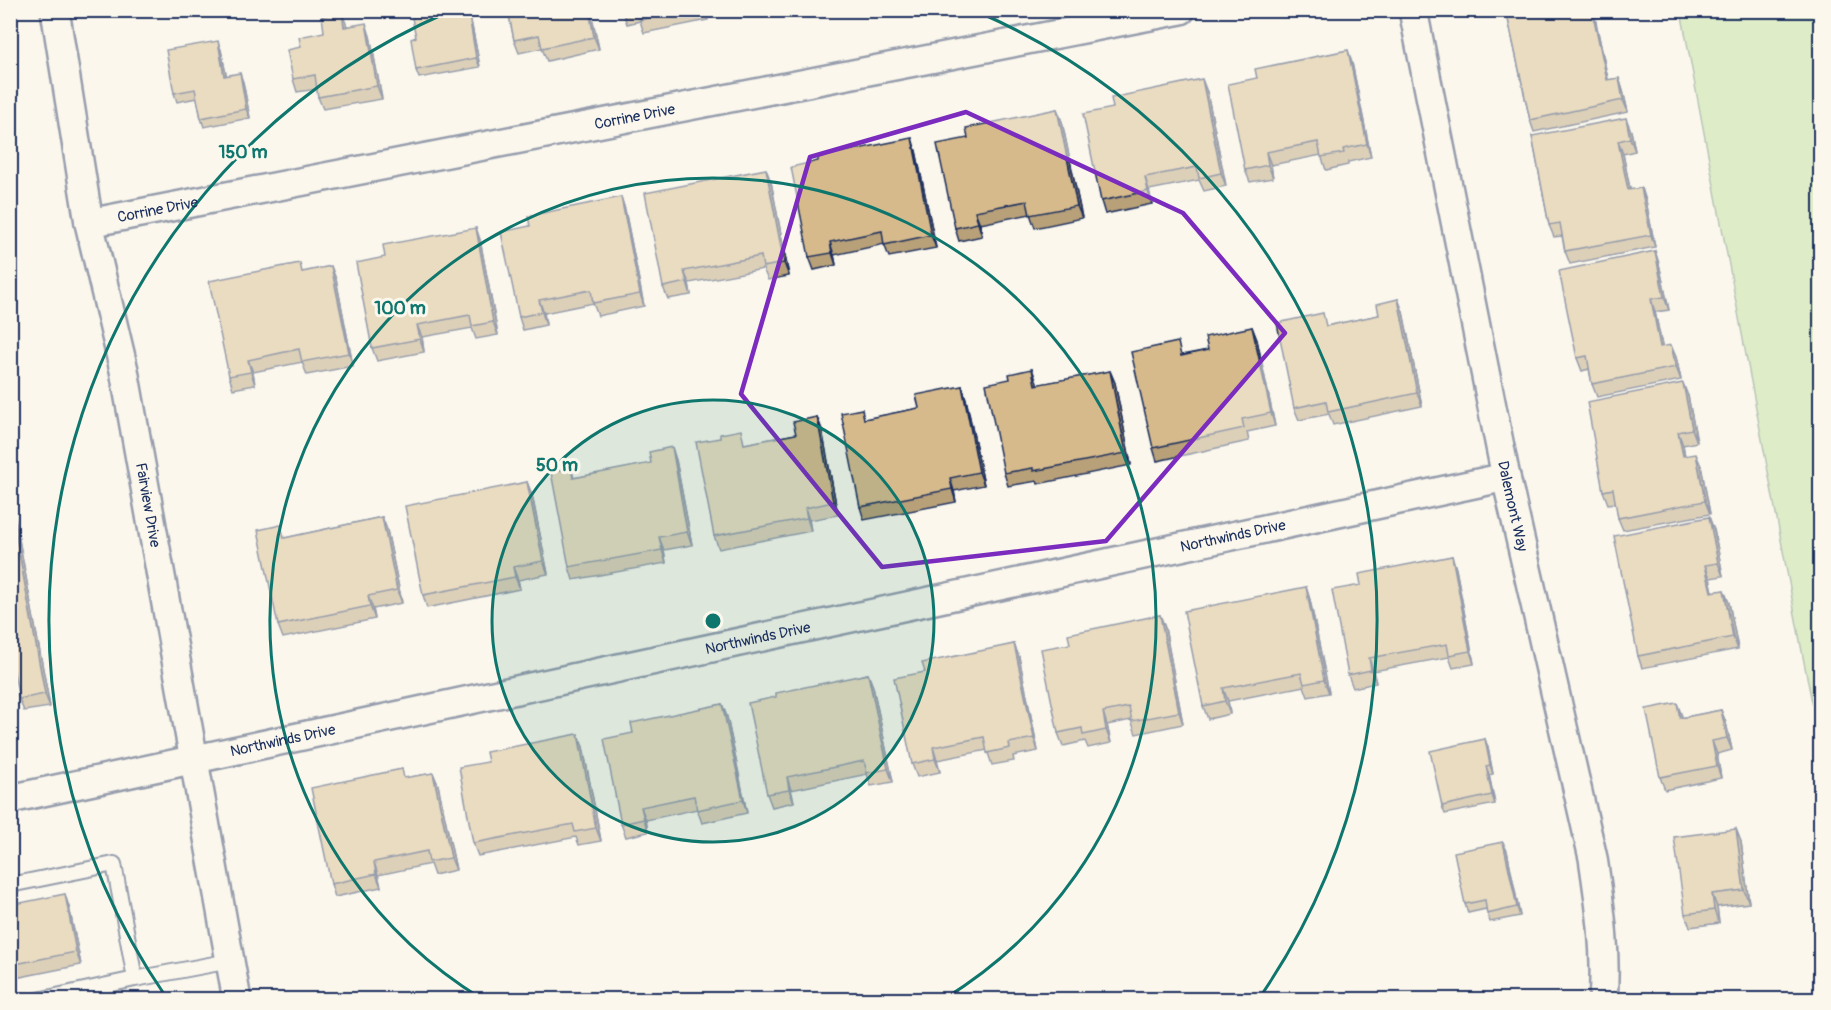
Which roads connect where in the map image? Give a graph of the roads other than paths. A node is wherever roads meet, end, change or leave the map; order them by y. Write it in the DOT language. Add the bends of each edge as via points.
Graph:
graph roads {
  1 [pos="55,10"];
  2 [pos="1181,10"];
  3 [pos="1413,10"];
  4 [pos="89,223"];
  5 [pos="1506,477"];
  6 [pos="193,759"];
  7 [pos="10,799"];
  8 [pos="10,885"];
  9 [pos="230,961"];
  10 [pos="135,979"];
  11 [pos="38,999"];
  12 [pos="237,999"];
  13 [pos="1602,999"];
  1 -- 4 [label="street, Fairview Drive"];
  2 -- 4 [label="street, Corrine Drive"];
  3 -- 5 [label="street, Dalemont Way"];
  4 -- 6 [label="street, Fairview Drive" via="124,370"];
  5 -- 6 [label="street, Northwinds Drive"];
  5 -- 13 [label="street, Dalemont Way" via="1593,858 1604,951"];
  6 -- 7 [label="street, Northwinds Drive"];
  6 -- 9 [label="street, Fairview Drive"];
  8 -- 10 [label="lane" via="114,864"];
  9 -- 10 [label="lane"];
  9 -- 12 [label="street, Fairview Drive"];
  10 -- 11 [label="lane"];
}
